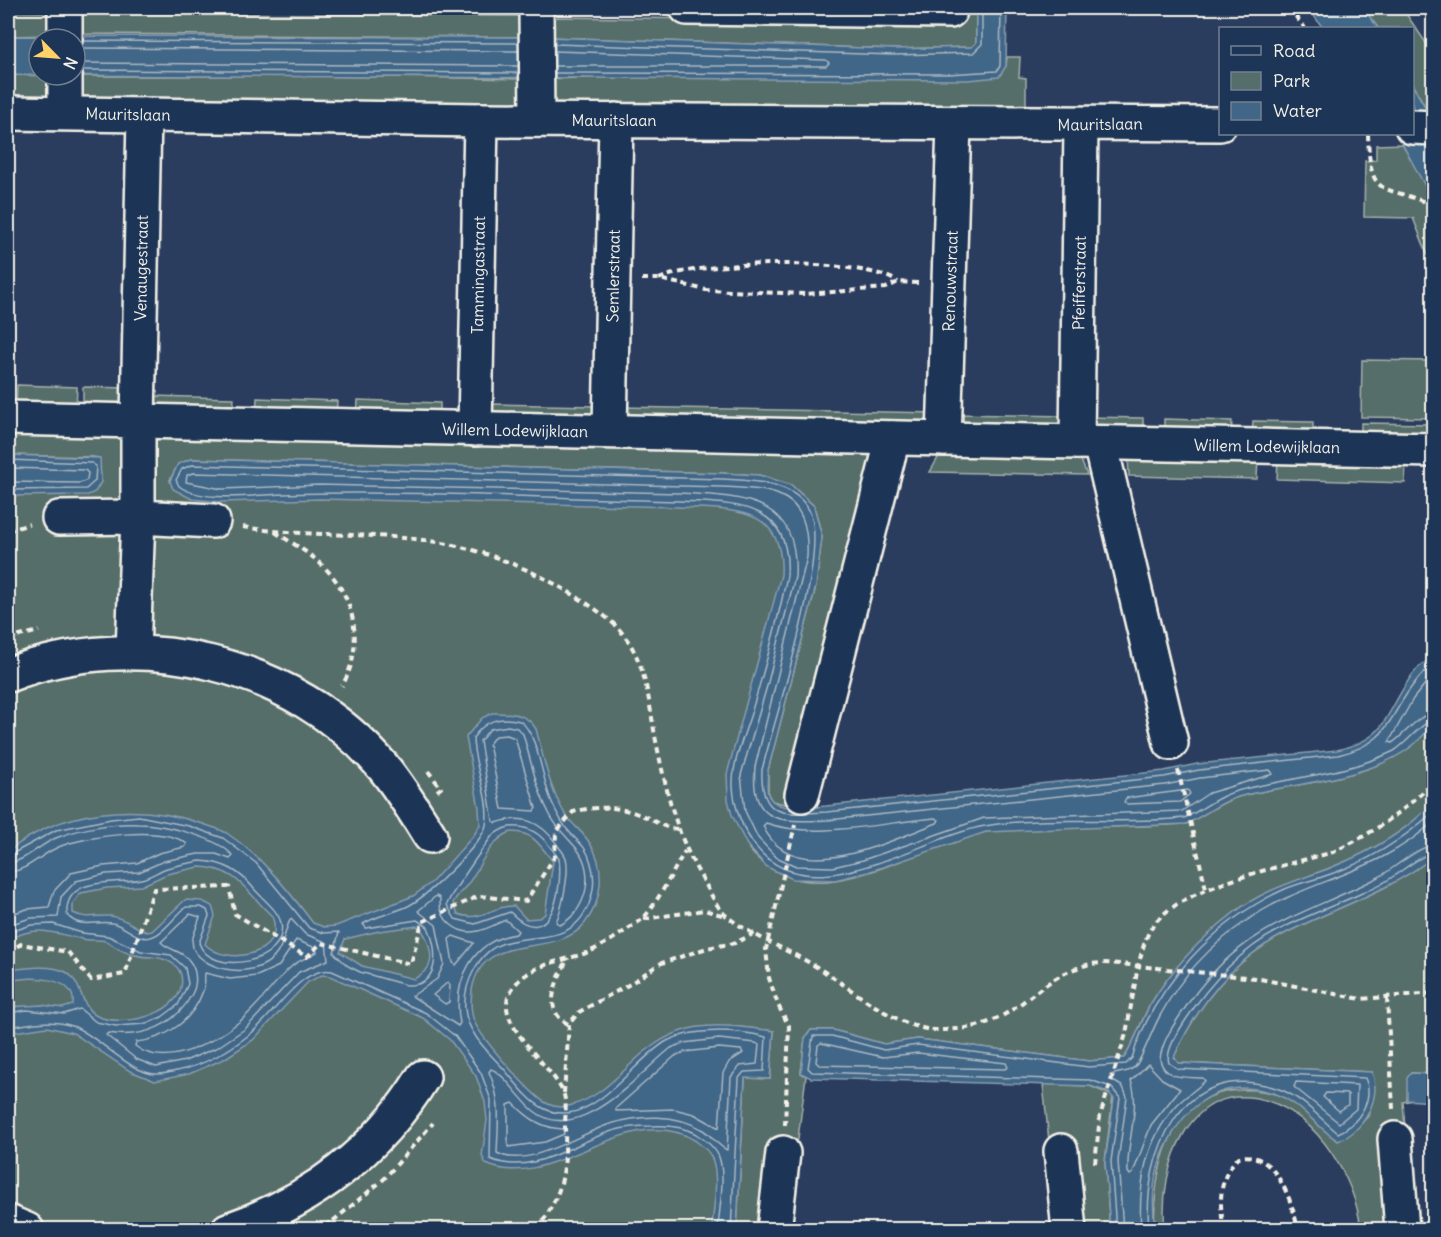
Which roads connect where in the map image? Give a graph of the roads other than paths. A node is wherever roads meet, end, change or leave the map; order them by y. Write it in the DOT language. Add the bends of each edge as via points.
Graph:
graph roads {
  1 [pos="687,8"];
  2 [pos="951,11"];
  3 [pos="536,21"];
  4 [pos="65,90"];
  5 [pos="8,113"];
  6 [pos="144,115"];
  7 [pos="481,120"];
  8 [pos="537,120"];
  9 [pos="616,120"];
  10 [pos="954,124"];
  11 [pos="1219,124"];
  12 [pos="1081,125"];
  13 [pos="1414,127"];
  14 [pos="1434,128"];
  15 [pos="8,418"];
  16 [pos="138,421"];
  17 [pos="475,429"];
  18 [pos="610,431"];
  19 [pos="893,438"];
  20 [pos="944,439"];
  21 [pos="1089,442"];
  22 [pos="1434,450"];
  23 [pos="138,516"];
  24 [pos="59,518"];
  25 [pos="213,521"];
  26 [pos="133,652"];
  27 [pos="8,675"];
  28 [pos="1171,743"];
  29 [pos="802,795"];
  30 [pos="430,836"];
  31 [pos="423,1077"];
  32 [pos="1395,1139"];
  33 [pos="1061,1151"];
  34 [pos="783,1153"];
  35 [pos="8,1222"];
  36 [pos="27,1230"];
  37 [pos="228,1230"];
  38 [pos="774,1230"];
  39 [pos="1069,1230"];
  40 [pos="1402,1230"];
  1 -- 2 [label="street"];
  3 -- 8 [label="street"];
  4 -- 5 [label="street, Mauritslaan"];
  4 -- 6 [label="street, Mauritslaan"];
  6 -- 7 [label="street, Mauritslaan"];
  6 -- 16 [label="street, Venaugestraat"];
  7 -- 8 [label="street, Mauritslaan"];
  7 -- 17 [label="street, Tammingastraat"];
  8 -- 9 [label="street, Mauritslaan"];
  9 -- 10 [label="street, Mauritslaan"];
  9 -- 18 [label="street, Semlerstraat"];
  10 -- 12 [label="street, Mauritslaan"];
  10 -- 20 [label="street, Renouwstraat"];
  11 -- 12 [label="street, Mauritslaan"];
  12 -- 21 [label="street, Pfeifferstraat"];
  13 -- 14 [label="street"];
  15 -- 16 [label="street, Willem Lodewijklaan"];
  16 -- 17 [label="street, Willem Lodewijklaan"];
  16 -- 23 [label="street"];
  17 -- 18 [label="street, Willem Lodewijklaan"];
  18 -- 19 [label="street, Willem Lodewijklaan"];
  19 -- 20 [label="street, Willem Lodewijklaan"];
  19 -- 29 [label="street"];
  20 -- 21 [label="street, Willem Lodewijklaan"];
  21 -- 22 [label="street, Willem Lodewijklaan"];
  21 -- 28 [label="street"];
  23 -- 24 [label="street"];
  23 -- 25 [label="street"];
  23 -- 26 [label="street"];
  26 -- 27 [label="street" via="52,662"];
  26 -- 30 [label="street" via="189,658 252,675 318,711 343,728 382,766"];
  31 -- 37 [label="street" via="389,1124 343,1170 302,1198"];
  32 -- 40 [label="street"];
  33 -- 39 [label="street"];
  34 -- 38 [label="street"];
  35 -- 36 [label="street"];
}
